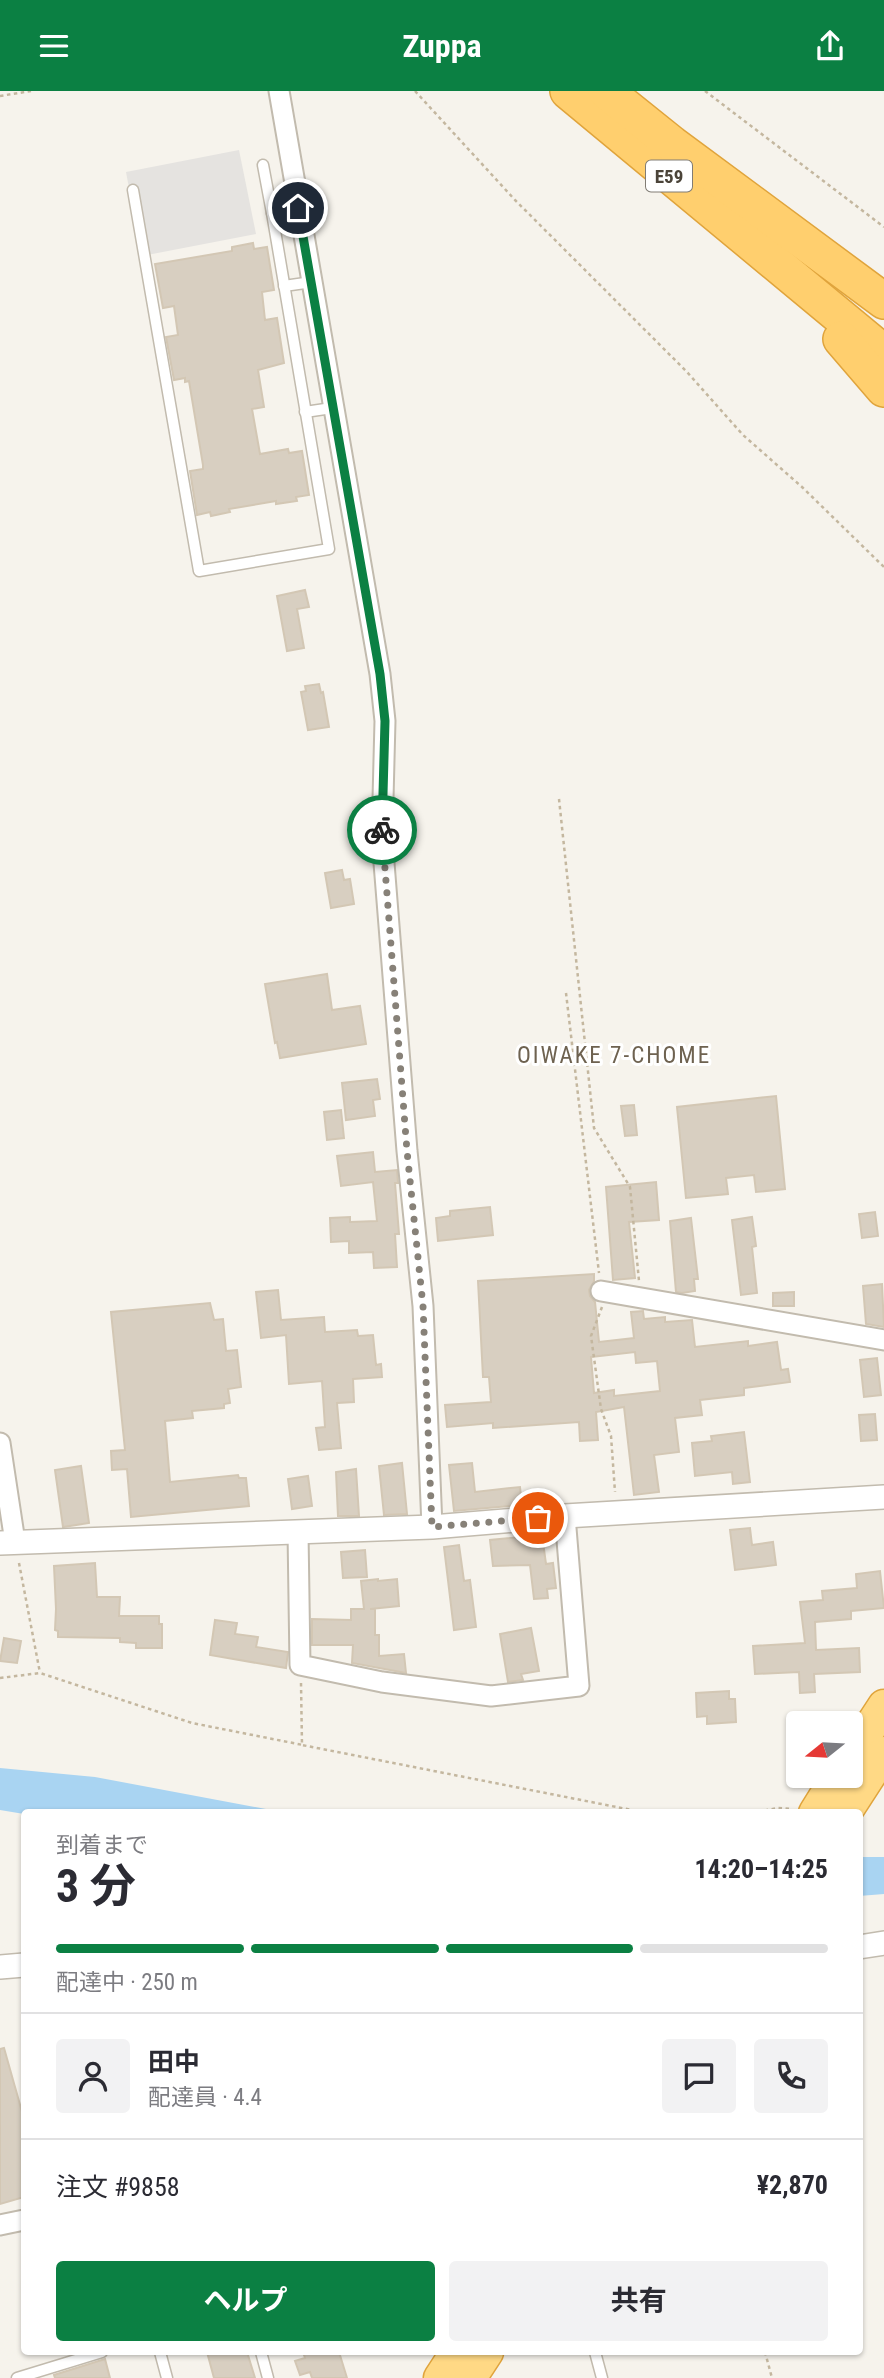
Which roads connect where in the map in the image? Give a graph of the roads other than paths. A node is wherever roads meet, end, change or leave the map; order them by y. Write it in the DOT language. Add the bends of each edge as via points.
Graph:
graph roads {
  1 [pos="279,91"];
  2 [pos="568,91"];
  3 [pos="606,91"];
  4 [pos="263,165"];
  5 [pos="133,190"];
  6 [pos="298,208"];
  7 [pos="272,213"];
  8 [pos="771,261"];
  9 [pos="312,282"];
  10 [pos="284,286"];
  11 [pos="884,300"];
  12 [pos="884,353"];
  13 [pos="884,389"];
  14 [pos="332,408"];
  15 [pos="305,412"];
  16 [pos="601,1291"];
  17 [pos="884,1340"];
  18 [pos="0,1443"];
  19 [pos="884,1497"];
  20 [pos="565,1516"];
  21 [pos="432,1527"];
  22 [pos="298,1532"];
  23 [pos="8,1542"];
  24 [pos="884,1706"];
  25 [pos="863,1738"];
  26 [pos="884,1753"];
  27 [pos="833,1789"];
  28 [pos="826,1809"];
  29 [pos="828,1809"];
  30 [pos="884,1943"];
  31 [pos="863,1946"];
  32 [pos="21,1965"];
  33 [pos="0,1967"];
  34 [pos="21,2221"];
  35 [pos="0,2225"];
  36 [pos="92,2355"];
  37 [pos="161,2355"];
  38 [pos="262,2355"];
  39 [pos="455,2355"];
  40 [pos="485,2355"];
  41 [pos="596,2355"];
  42 [pos="17,2378"];
  43 [pos="167,2378"];
  44 [pos="268,2378"];
  45 [pos="440,2378"];
  46 [pos="470,2378"];
  47 [pos="602,2378"];
  1 -- 6 [label="street"];
  2 -- 8 [label="highway, E59"];
  3 -- 11 [label="highway"];
  4 -- 7 [label="lane"];
  5 -- 15 [label="lane" via="199,571 329,549"];
  6 -- 7 [label="lane"];
  6 -- 9 [label="street"];
  7 -- 10 [label="lane"];
  8 -- 12 [label="highway, E59"];
  8 -- 13 [label="highway"];
  9 -- 10 [label="lane"];
  9 -- 14 [label="street"];
  10 -- 15 [label="lane"];
  14 -- 15 [label="lane"];
  14 -- 21 [label="street" via="385,721 382,838 423,1306"];
  16 -- 17 [label="street"];
  18 -- 23 [label="street"];
  19 -- 20 [label="street"];
  20 -- 21 [label="street"];
  20 -- 22 [label="street" via="579,1686 491,1696 382,1682 300,1665"];
  21 -- 22 [label="street"];
  22 -- 23 [label="street"];
  24 -- 25 [label="highway"];
  26 -- 29 [label="highway"];
  27 -- 28 [label="highway"];
  30 -- 31 [label="street"];
  32 -- 33 [label="street"];
  34 -- 35 [label="street"];
  36 -- 42 [label="lane"];
  37 -- 43 [label="lane"];
  38 -- 44 [label="lane"];
  39 -- 45 [label="highway"];
  40 -- 46 [label="highway"];
  41 -- 47 [label="lane"];
}
